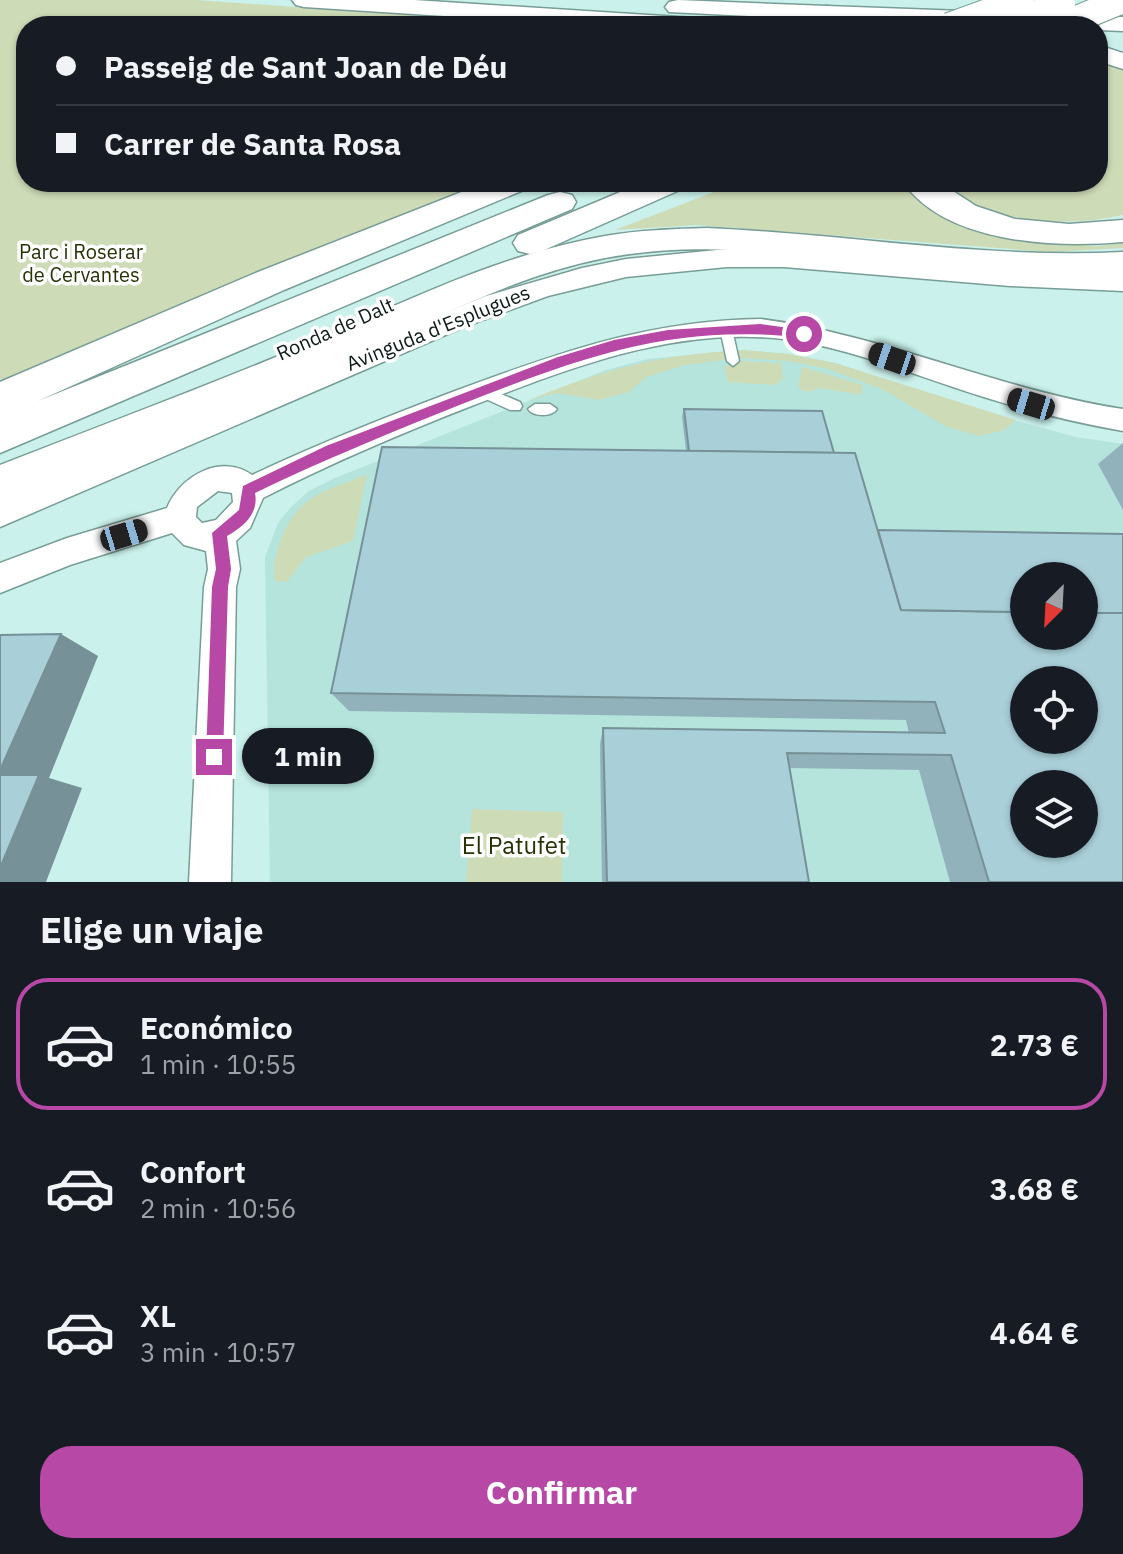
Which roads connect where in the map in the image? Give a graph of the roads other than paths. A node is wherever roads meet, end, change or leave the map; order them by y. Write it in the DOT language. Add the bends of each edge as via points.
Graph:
graph roads {
  1 [pos="304,0"];
  2 [pos="498,0"];
  3 [pos="864,0"];
  4 [pos="1021,0"];
  5 [pos="1072,0"];
  6 [pos="1123,0"];
  7 [pos="1123,10"];
  8 [pos="554,16"];
  9 [pos="908,16"];
  10 [pos="977,16"];
  11 [pos="1029,16"];
  12 [pos="1084,16"];
  13 [pos="490,192"];
  14 [pos="538,192"];
  15 [pos="583,192"];
  16 [pos="648,192"];
  17 [pos="673,192"];
  18 [pos="932,192"];
  19 [pos="1123,231"];
  20 [pos="852,249"];
  21 [pos="482,264"];
  22 [pos="1123,264"];
  23 [pos="949,273"];
  24 [pos="1123,282"];
  25 [pos="335,294"];
  26 [pos="726,329"];
  27 [pos="733,361"];
  28 [pos="482,391"];
  29 [pos="0,400"];
  30 [pos="515,406"];
  31 [pos="1123,420"];
  32 [pos="0,435"];
  33 [pos="0,477"];
  34 [pos="0,485"];
  35 [pos="248,491"];
  36 [pos="0,511"];
  37 [pos="181,517"];
  38 [pos="219,533"];
  39 [pos="0,578"];
  40 [pos="210,882"];
  1 -- 8 [label="highway"];
  2 -- 9 [label="highway"];
  3 -- 7 [label="highway"];
  4 -- 10 [label="highway, bridge"];
  5 -- 11 [label="highway, bridge"];
  6 -- 12 [label="highway, bridge"];
  13 -- 29 [label="highway"];
  14 -- 25 [label="highway"];
  15 -- 25 [label="highway, Ronda de Dalt"];
  16 -- 21 [label="highway, Ronda de Dalt"];
  17 -- 21 [label="highway"];
  18 -- 19 [label="highway" via="1004,227 1071,236"];
  20 -- 22 [label="highway" via="1039,267"];
  20 -- 23 [label="highway"];
  20 -- 34 [label="highway" via="695,240 585,251 515,271"];
  21 -- 33 [label="highway, Ronda de Dalt"];
  23 -- 24 [label="street, Avinguda d'Esplugues"];
  23 -- 36 [label="street, Avinguda d'Esplugues" via="735,259 673,261 594,273 476,309"];
  25 -- 32 [label="highway, Ronda de Dalt"];
  26 -- 27 [label="lane"];
  26 -- 28 [label="street" via="614,344"];
  26 -- 31 [label="street" via="760,328 848,344 1031,404"];
  28 -- 30 [label="lane"];
  28 -- 35 [label="street" via="331,450"];
  35 -- 37 [label="street" via="235,480 210,481 188,496"];
  35 -- 38 [label="street" via="245,514"];
  37 -- 38 [label="street" via="192,533"];
  37 -- 39 [label="street"];
  38 -- 40 [label="street" via="224,569"];
}
